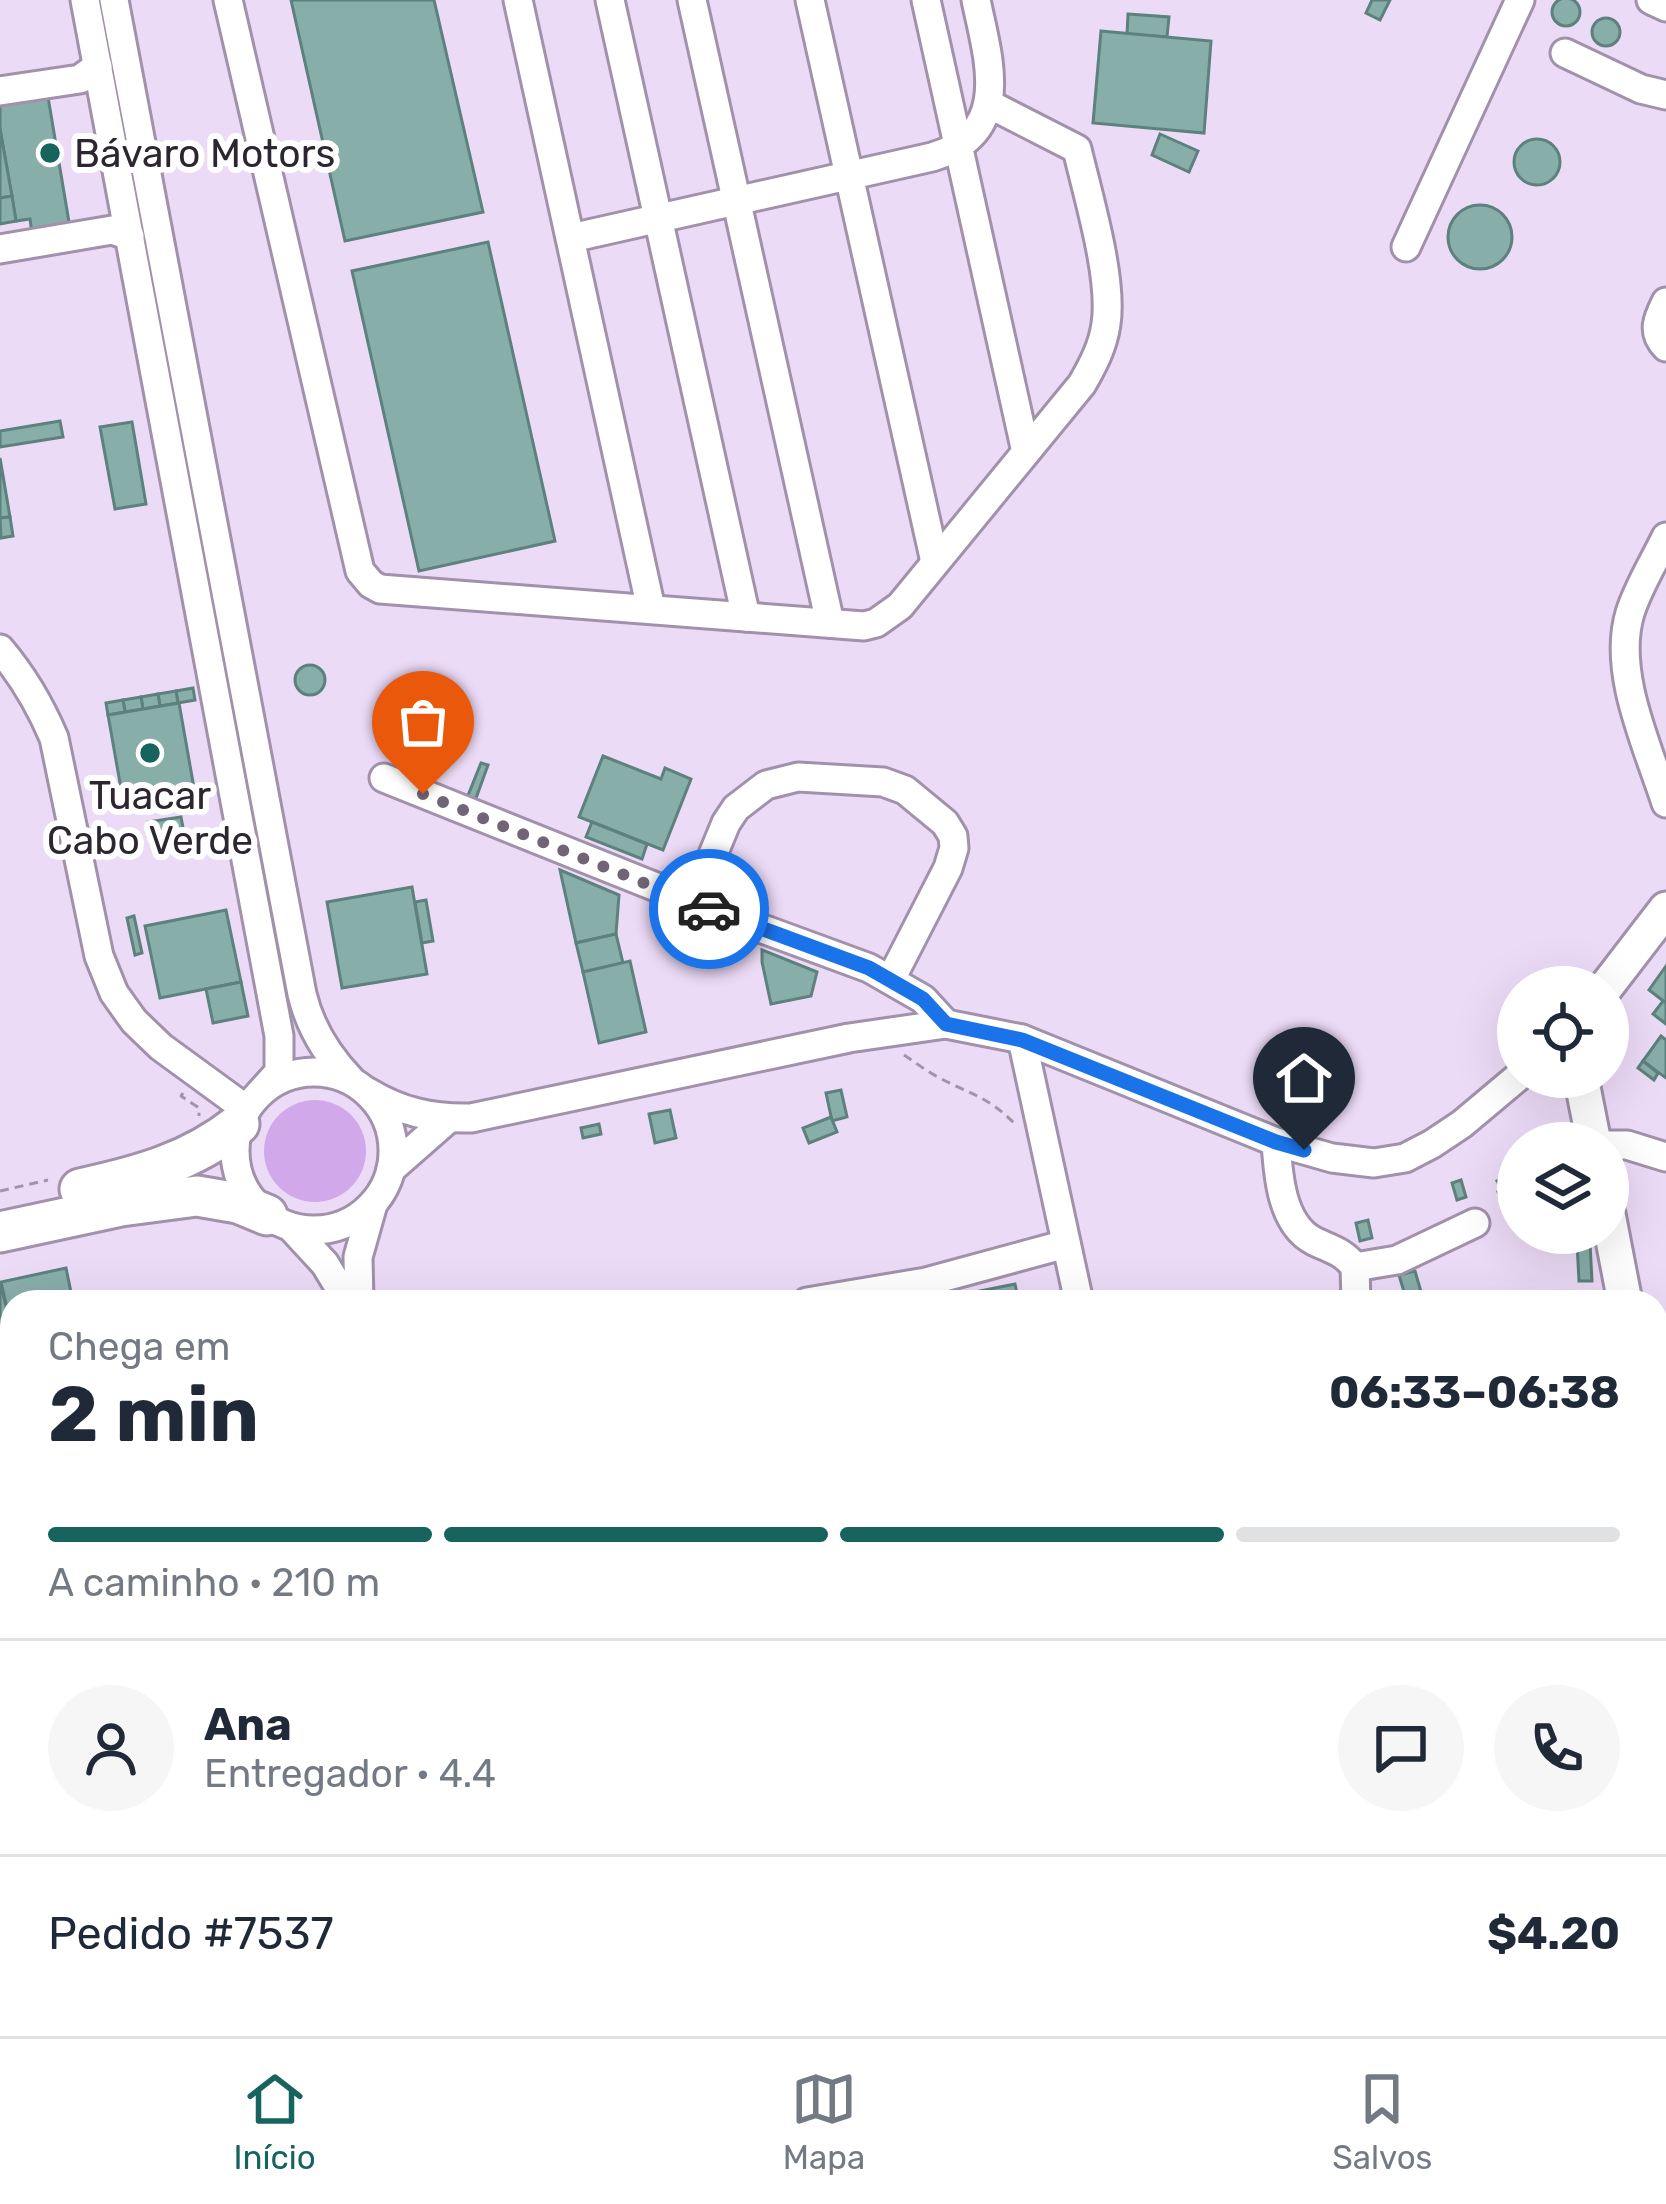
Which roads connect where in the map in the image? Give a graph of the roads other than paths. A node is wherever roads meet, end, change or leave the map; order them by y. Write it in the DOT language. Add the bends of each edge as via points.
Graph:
graph roads {
  1 [pos="86,0"];
  2 [pos="114,0"];
  3 [pos="227,0"];
  4 [pos="518,0"];
  5 [pos="610,0"];
  6 [pos="692,0"];
  7 [pos="810,0"];
  8 [pos="926,0"];
  9 [pos="976,0"];
  10 [pos="1520,0"];
  11 [pos="1651,0"];
  12 [pos="1666,7"];
  13 [pos="1565,53"];
  14 [pos="98,66"];
  15 [pos="0,91"];
  16 [pos="1666,94"];
  17 [pos="989,104"];
  18 [pos="958,146"];
  19 [pos="848,176"];
  20 [pos="736,201"];
  21 [pos="659,218"];
  22 [pos="130,236"];
  23 [pos="571,238"];
  24 [pos="1406,248"];
  25 [pos="0,249"];
  26 [pos="1666,302"];
  27 [pos="1666,346"];
  28 [pos="1026,452"];
  29 [pos="1666,537"];
  30 [pos="935,562"];
  31 [pos="652,609"];
  32 [pos="746,616"];
  33 [pos="830,623"];
  34 [pos="0,649"];
  35 [pos="384,778"];
  36 [pos="1666,803"];
  37 [pos="712,857"];
  38 [pos="1666,909"];
  39 [pos="1622,966"];
  40 [pos="891,979"];
  41 [pos="946,1024"];
  42 [pos="1022,1040"];
  43 [pos="359,1086"];
  44 [pos="1497,1095"];
  45 [pos="248,1108"];
  46 [pos="448,1119"];
  47 [pos="1276,1142"];
  48 [pos="1629,1146"];
  49 [pos="1666,1157"];
  50 [pos="391,1169"];
  51 [pos="374,1204"];
  52 [pos="0,1206"];
  53 [pos="279,1221"];
  54 [pos="1475,1223"];
  55 [pos="0,1232"];
  56 [pos="1066,1244"];
  57 [pos="1616,1254"];
  58 [pos="1355,1267"];
  59 [pos="341,1290"];
  60 [pos="358,1290"];
  61 [pos="878,1290"];
  62 [pos="1076,1290"];
  63 [pos="1356,1290"];
  64 [pos="1623,1290"];
  1 -- 14 [label="street"];
  2 -- 43 [label="street" via="302,994 321,1044"];
  3 -- 31 [label="street" via="360,571 380,589"];
  4 -- 23 [label="street"];
  5 -- 21 [label="street"];
  6 -- 20 [label="street"];
  7 -- 19 [label="street"];
  8 -- 18 [label="street"];
  9 -- 17 [label="street" via="991,71"];
  10 -- 24 [label="street"];
  11 -- 12 [label="street"];
  13 -- 16 [label="street"];
  14 -- 15 [label="street" via="80,79"];
  14 -- 22 [label="street"];
  17 -- 18 [label="street"];
  17 -- 28 [label="street" via="1077,149 1106,290 1106,324 1090,369"];
  18 -- 19 [label="street"];
  18 -- 28 [label="street"];
  19 -- 20 [label="street"];
  19 -- 30 [label="street"];
  20 -- 21 [label="street"];
  20 -- 33 [label="street"];
  21 -- 23 [label="street"];
  21 -- 32 [label="street"];
  22 -- 25 [label="street" via="112,230"];
  22 -- 45 [label="street" via="279,1036 279,1072"];
  23 -- 31 [label="street"];
  26 -- 27 [label="street" via="1656,331"];
  28 -- 30 [label="street"];
  29 -- 36 [label="street" via="1630,611 1624,660"];
  30 -- 33 [label="street" via="889,616 864,626"];
  31 -- 32 [label="street"];
  32 -- 33 [label="street"];
  34 -- 45 [label="street" via="54,737 99,956 114,993 160,1047"];
  35 -- 40 [label="street"];
  37 -- 40 [label="street" via="736,808 766,785 798,777 905,790 945,823 954,848"];
  38 -- 39 [label="main road"];
  40 -- 41 [label="street"];
  41 -- 42 [label="street"];
  41 -- 46 [label="street"];
  42 -- 47 [label="street"];
  42 -- 56 [label="street"];
  43 -- 45 [label="street" via="303,1072 280,1079"];
  43 -- 46 [label="street" via="406,1112"];
  43 -- 50 [label="street" via="390,1128"];
  44 -- 47 [label="street" via="1405,1158 1332,1158"];
  45 -- 52 [label="highway" via="186,1159"];
  45 -- 53 [label="street" via="235,1149 238,1174 250,1197"];
  46 -- 50 [label="street"];
  47 -- 58 [label="street" via="1295,1224"];
  48 -- 49 [label="street"];
  50 -- 51 [label="street"];
  51 -- 53 [label="street" via="336,1228"];
  51 -- 60 [label="street" via="358,1257"];
  53 -- 55 [label="highway" via="196,1196"];
  53 -- 59 [label="street" via="326,1264"];
  54 -- 58 [label="street" via="1397,1260"];
  56 -- 61 [label="street"];
  56 -- 62 [label="street"];
  57 -- 64 [label="main road"];
  58 -- 63 [label="street"];
}
